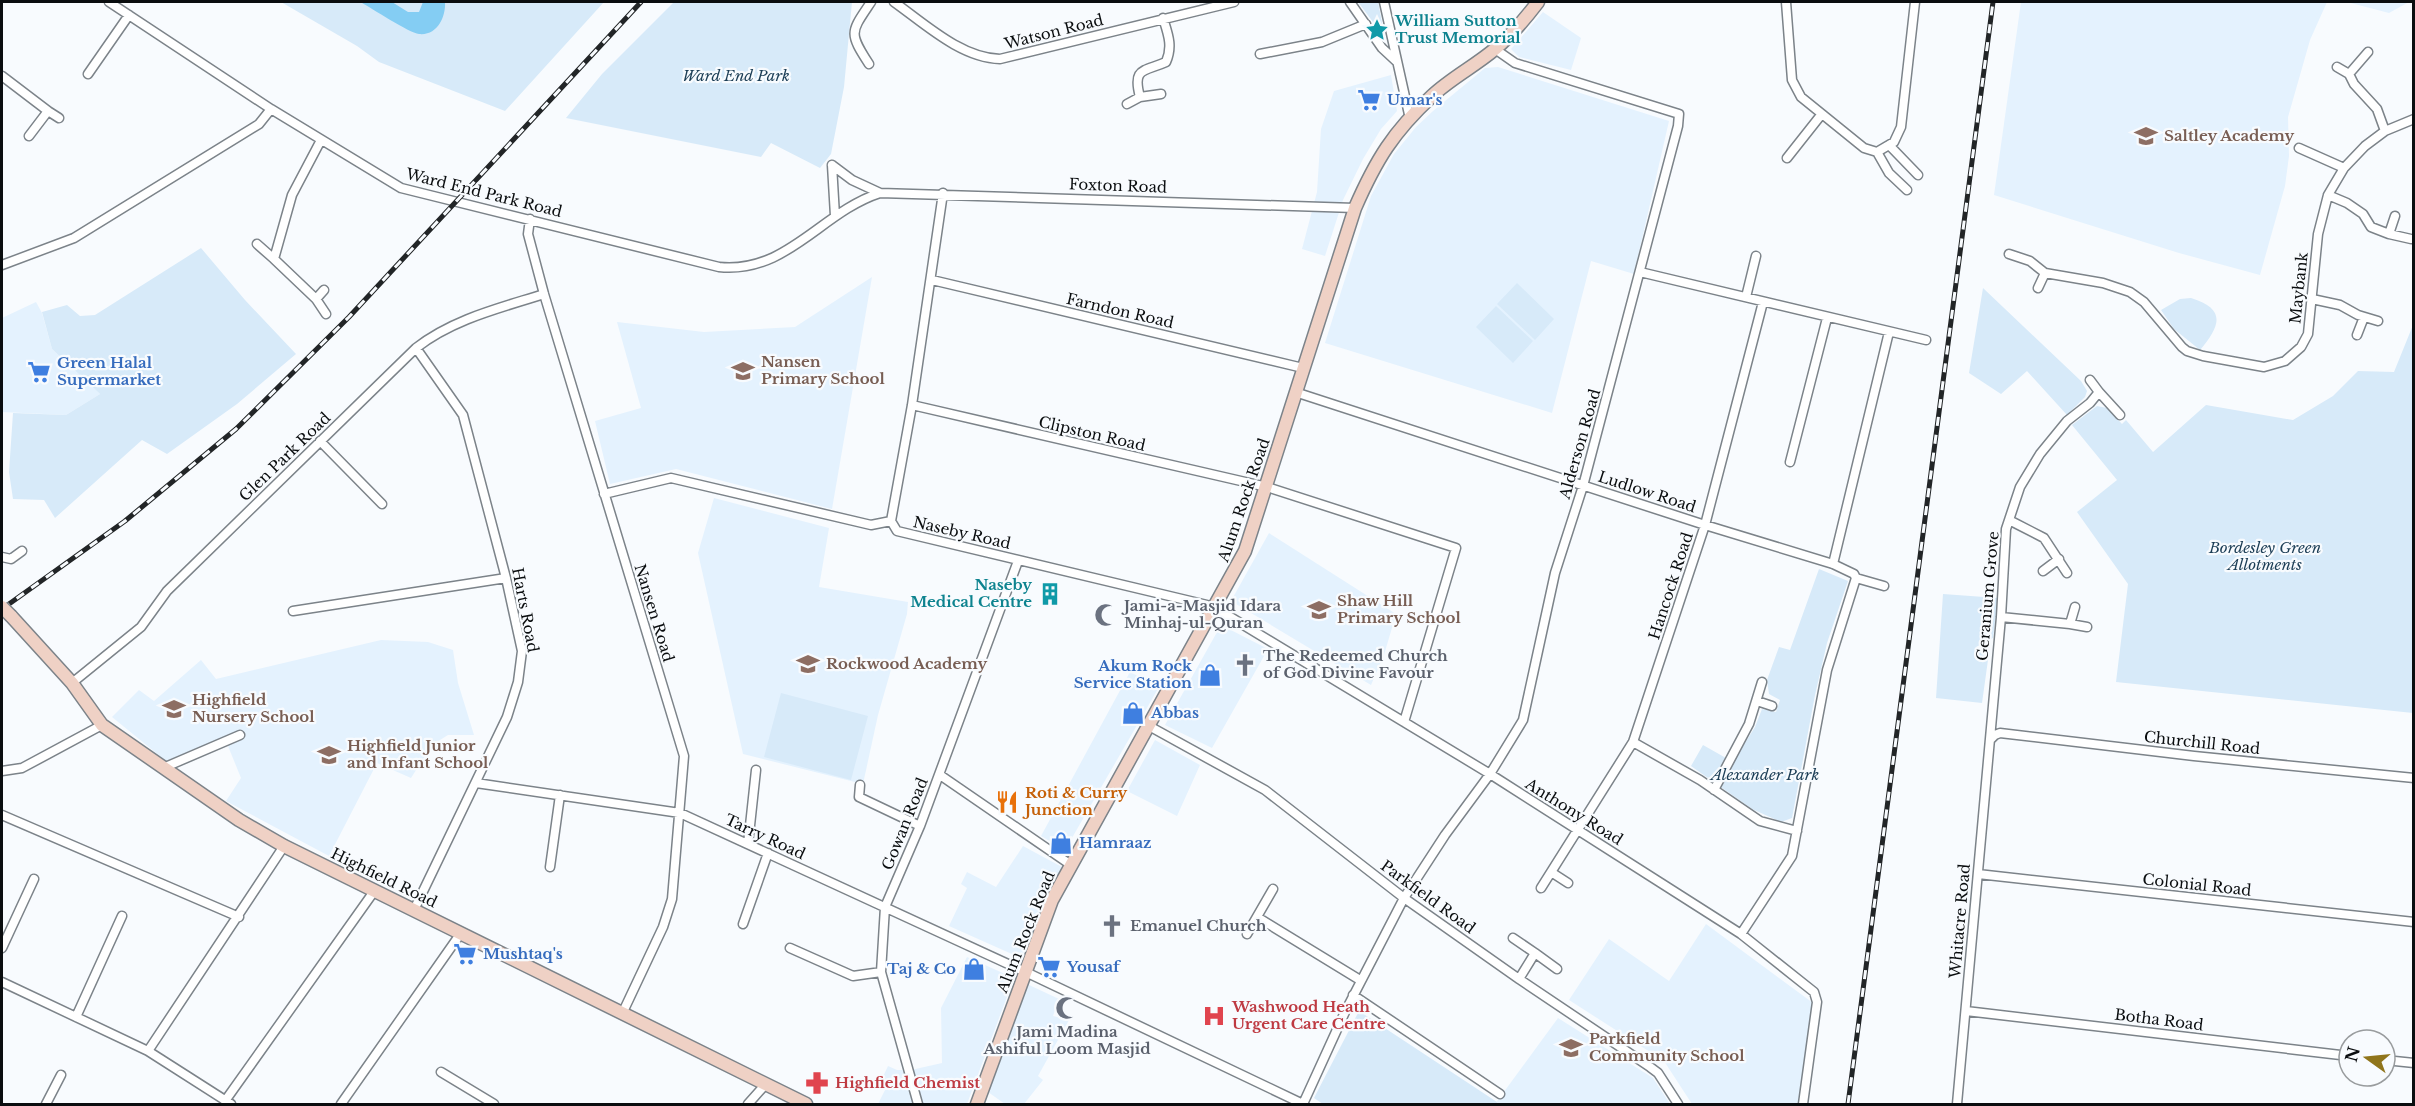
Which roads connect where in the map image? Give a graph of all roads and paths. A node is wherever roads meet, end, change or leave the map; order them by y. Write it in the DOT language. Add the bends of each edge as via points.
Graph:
graph roads {
  1 [pos="109,2"];
  2 [pos="871,2"];
  3 [pos="894,2"];
  4 [pos="1234,2"];
  5 [pos="1350,2"];
  6 [pos="1384,2"];
  7 [pos="1538,2"];
  8 [pos="1786,2"];
  9 [pos="1915,2"];
  10 [pos="129,15"];
  11 [pos="1163,18"];
  12 [pos="1366,24"];
  13 [pos="1495,50"];
  14 [pos="2368,52"];
  15 [pos="1260,54"];
  16 [pos="1396,61"];
  17 [pos="869,64"];
  18 [pos="2337,67"];
  19 [pos="88,74"];
  20 [pos="2349,74"];
  21 [pos="2,76"];
  22 [pos="1161,94"];
  23 [pos="1140,97"];
  24 [pos="1127,104"];
  25 [pos="271,109"];
  26 [pos="48,111"];
  27 [pos="1821,115"];
  28 [pos="59,118"];
  29 [pos="1410,118"];
  30 [pos="2414,119"];
  31 [pos="2385,131"];
  32 [pos="28,136"];
  33 [pos="321,140"];
  34 [pos="1889,145"];
  35 [pos="2299,148"];
  36 [pos="1877,152"];
  37 [pos="1787,158"];
  38 [pos="2344,168"];
  39 [pos="1918,174"];
  40 [pos="1907,190"];
  41 [pos="880,193"];
  42 [pos="944,194"];
  43 [pos="2328,195"];
  44 [pos="1355,208"];
  45 [pos="835,216"];
  46 [pos="2395,216"];
  47 [pos="530,219"];
  48 [pos="2390,234"];
  49 [pos="2411,239"];
  50 [pos="257,244"];
  51 [pos="2009,254"];
  52 [pos="1756,256"];
  53 [pos="274,259"];
  54 [pos="2,265"];
  55 [pos="1640,272"];
  56 [pos="2045,273"];
  57 [pos="932,280"];
  58 [pos="2038,288"];
  59 [pos="324,290"];
  60 [pos="544,294"];
  61 [pos="1746,297"];
  62 [pos="316,299"];
  63 [pos="2313,299"];
  64 [pos="1763,302"];
  65 [pos="326,314"];
  66 [pos="2364,317"];
  67 [pos="1827,318"];
  68 [pos="2378,321"];
  69 [pos="1889,332"];
  70 [pos="2357,335"];
  71 [pos="1926,340"];
  72 [pos="416,348"];
  73 [pos="1303,368"];
  74 [pos="2090,380"];
  75 [pos="1295,392"];
  76 [pos="2099,392"];
  77 [pos="912,405"];
  78 [pos="2120,415"];
  79 [pos="320,441"];
  80 [pos="1790,462"];
  81 [pos="1583,486"];
  82 [pos="1267,487"];
  83 [pos="604,494"];
  84 [pos="381,504"];
  85 [pos="2008,520"];
  86 [pos="891,521"];
  87 [pos="1705,525"];
  88 [pos="22,551"];
  89 [pos="2,557"];
  90 [pos="2059,558"];
  91 [pos="1018,561"];
  92 [pos="1833,564"];
  93 [pos="2043,571"];
  94 [pos="2067,573"];
  95 [pos="506,578"];
  96 [pos="1856,578"];
  97 [pos="1884,586"];
  98 [pos="2,607"];
  99 [pos="2074,607"];
  100 [pos="1214,608"];
  101 [pos="293,611"];
  102 [pos="2001,617"];
  103 [pos="2070,624"];
  104 [pos="2087,627"];
  105 [pos="1762,682"];
  106 [pos="72,683"];
  107 [pos="1757,701"];
  108 [pos="1772,706"];
  109 [pos="1404,722"];
  110 [pos="102,725"];
  111 [pos="1149,726"];
  112 [pos="240,735"];
  113 [pos="1990,740"];
  114 [pos="1634,742"];
  115 [pos="163,768"];
  116 [pos="756,770"];
  117 [pos="2,771"];
  118 [pos="1490,774"];
  119 [pos="939,775"];
  120 [pos="2414,778"];
  121 [pos="2,783"];
  122 [pos="476,783"];
  123 [pos="860,784"];
  124 [pos="1714,790"];
  125 [pos="560,795"];
  126 [pos="680,813"];
  127 [pos="2,815"];
  128 [pos="920,826"];
  129 [pos="1579,830"];
  130 [pos="1797,831"];
  131 [pos="748,844"];
  132 [pos="284,846"];
  133 [pos="768,853"];
  134 [pos="1071,865"];
  135 [pos="550,867"];
  136 [pos="1551,872"];
  137 [pos="1978,874"];
  138 [pos="34,879"];
  139 [pos="1568,883"];
  140 [pos="1541,888"];
  141 [pos="1273,889"];
  142 [pos="375,890"];
  143 [pos="1404,897"];
  144 [pos="885,907"];
  145 [pos="414,910"];
  146 [pos="122,916"];
  147 [pos="239,917"];
  148 [pos="1257,917"];
  149 [pos="2414,922"];
  150 [pos="743,924"];
  151 [pos="461,933"];
  152 [pos="1247,934"];
  153 [pos="1741,934"];
  154 [pos="1513,938"];
  155 [pos="2,948"];
  156 [pos="790,948"];
  157 [pos="1535,953"];
  158 [pos="1557,969"];
  159 [pos="881,972"];
  160 [pos="1024,972"];
  161 [pos="1519,979"];
  162 [pos="1360,980"];
  163 [pos="2,982"];
  164 [pos="1353,995"];
  165 [pos="1966,1011"];
  166 [pos="622,1014"];
  167 [pos="76,1017"];
  168 [pos="148,1051"];
  169 [pos="2337,1055"];
  170 [pos="2397,1061"];
  171 [pos="2414,1063"];
  172 [pos="441,1072"];
  173 [pos="62,1076"];
  174 [pos="765,1085"];
  175 [pos="1500,1094"];
  176 [pos="228,1103"];
  177 [pos="980,1103"];
  178 [pos="46,1104"];
  179 [pos="341,1104"];
  180 [pos="495,1104"];
  181 [pos="748,1104"];
  182 [pos="806,1104"];
  183 [pos="918,1104"];
  184 [pos="1303,1104"];
  185 [pos="1678,1104"];
  186 [pos="1803,1104"];
  187 [pos="1957,1104"];
  1 -- 10 [label="street, Ward End Park Road"];
  2 -- 17 [label="street" via="854,29 854,41"];
  3 -- 11 [label="street, Watson Road" via="967,51 1000,59"];
  4 -- 11 [label="street, Watson Road"];
  5 -- 12 [label="street"];
  6 -- 16 [label="street"];
  7 -- 13 [label="street, Alum Rock Road"];
  8 -- 27 [label="street" via="1792,80 1801,97"];
  9 -- 34 [label="street" via="1901,127"];
  10 -- 19 [label="street"];
  10 -- 25 [label="street, Ward End Park Road"];
  11 -- 23 [label="street" via="1170,53 1166,62 1137,75"];
  12 -- 15 [label="street" via="1322,42"];
  12 -- 16 [label="street"];
  13 -- 29 [label="street, Alum Rock Road" via="1434,94"];
  13 -- 55 [label="street, Alderson Road" via="1515,63 1679,114"];
  14 -- 20 [label="street"];
  16 -- 29 [label="street"];
  18 -- 20 [label="street"];
  20 -- 31 [label="street" via="2377,109"];
  21 -- 26 [label="street"];
  22 -- 23 [label="street"];
  23 -- 24 [label="street"];
  25 -- 33 [label="street, Ward End Park Road"];
  25 -- 54 [label="street" via="259,123 74,238"];
  26 -- 28 [label="street"];
  26 -- 32 [label="street"];
  27 -- 36 [label="street" via="1864,148"];
  27 -- 37 [label="street"];
  29 -- 44 [label="street, Alum Rock Road" via="1389,141"];
  30 -- 31 [label="street, Maybank"];
  31 -- 38 [label="street, Maybank"];
  33 -- 47 [label="street, Ward End Park Road" via="401,188"];
  33 -- 53 [label="street" via="292,195"];
  34 -- 36 [label="street"];
  34 -- 39 [label="street"];
  35 -- 38 [label="street"];
  36 -- 40 [label="street" via="1889,173"];
  38 -- 43 [label="street, Maybank"];
  41 -- 42 [label="street, Foxton Road"];
  41 -- 45 [label="street, Ward End Park Road" via="860,199"];
  41 -- 45 [label="street" via="832,165"];
  42 -- 44 [label="street, Foxton Road"];
  42 -- 57 [label="street"];
  43 -- 48 [label="street" via="2363,214 2371,227"];
  43 -- 63 [label="street, Maybank" via="2318,234"];
  44 -- 73 [label="street, Alum Rock Road"];
  45 -- 47 [label="street, Ward End Park Road" via="786,252 768,261 732,268"];
  46 -- 48 [label="street"];
  47 -- 60 [label="street, Nansen Road" via="528,234"];
  48 -- 49 [label="street"];
  50 -- 53 [label="street"];
  51 -- 56 [label="street, Maybank" via="2030,261"];
  52 -- 61 [label="street"];
  53 -- 62 [label="street"];
  55 -- 61 [label="street"];
  55 -- 81 [label="street, Alderson Road"];
  56 -- 58 [label="street"];
  56 -- 63 [label="street, Maybank" via="2130,292 2144,302 2187,351 2264,367 2285,361 2301,347 2308,334"];
  57 -- 73 [label="street, Farndon Road"];
  57 -- 77 [label="street"];
  59 -- 62 [label="street"];
  60 -- 72 [label="street, Glen Park Road" via="435,333"];
  60 -- 83 [label="street, Nansen Road"];
  61 -- 64 [label="street"];
  62 -- 65 [label="street"];
  63 -- 66 [label="street" via="2340,305"];
  64 -- 67 [label="street"];
  64 -- 87 [label="street, Hancock Road"];
  66 -- 68 [label="street"];
  66 -- 70 [label="street"];
  67 -- 69 [label="street"];
  67 -- 80 [label="street"];
  69 -- 71 [label="street"];
  69 -- 92 [label="street"];
  72 -- 79 [label="street, Glen Park Road"];
  72 -- 95 [label="street, Harts Road" via="462,415"];
  73 -- 75 [label="street, Alum Rock Road"];
  74 -- 76 [label="street"];
  75 -- 81 [label="street, Ludlow Road"];
  75 -- 82 [label="street, Alum Rock Road"];
  76 -- 78 [label="street"];
  76 -- 85 [label="street, Geranium Grove" via="2067,421 2040,454 2020,488"];
  77 -- 82 [label="street, Clipston Road"];
  77 -- 86 [label="street"];
  79 -- 84 [label="street"];
  79 -- 106 [label="street, Glen Park Road" via="168,591 141,627"];
  81 -- 87 [label="street, Ludlow Road"];
  81 -- 118 [label="street, Alderson Road" via="1555,573 1523,720"];
  82 -- 100 [label="street, Alum Rock Road" via="1245,551"];
  82 -- 109 [label="street, Clipston Road" via="1456,548"];
  83 -- 86 [label="street, Naseby Road" via="671,478 871,525"];
  83 -- 126 [label="street, Nansen Road" via="684,756"];
  85 -- 90 [label="street" via="2044,538"];
  85 -- 102 [label="street, Geranium Grove"];
  86 -- 91 [label="street, Naseby Road" via="897,531"];
  87 -- 92 [label="street, Ludlow Road"];
  87 -- 114 [label="street, Hancock Road"];
  88 -- 89 [label="street" via="11,559"];
  90 -- 93 [label="street"];
  90 -- 94 [label="street"];
  91 -- 100 [label="street, Naseby Road"];
  91 -- 119 [label="street, Gowan Road"];
  92 -- 96 [label="street, Ludlow Road"];
  95 -- 101 [label="street"];
  95 -- 122 [label="street, Harts Road" via="522,651 521,666 507,717"];
  96 -- 97 [label="street, Ludlow Road"];
  96 -- 130 [label="street" via="1827,670"];
  98 -- 106 [label="street, Highfield Road, bridge"];
  99 -- 103 [label="street"];
  100 -- 109 [label="street, Anthony Road"];
  100 -- 111 [label="street, Alum Rock Road"];
  102 -- 103 [label="street"];
  102 -- 113 [label="street, Geranium Grove"];
  103 -- 104 [label="street"];
  105 -- 107 [label="street"];
  106 -- 110 [label="street, Highfield Road"];
  107 -- 108 [label="street"];
  107 -- 124 [label="street"];
  109 -- 118 [label="street, Anthony Road"];
  110 -- 115 [label="street, Highfield Road"];
  110 -- 117 [label="street" via="22,768"];
  111 -- 134 [label="street, Alum Rock Road"];
  111 -- 143 [label="street, Parkfield Road" via="1265,790"];
  112 -- 115 [label="street"];
  113 -- 120 [label="street, Churchill Road" via="2000,733"];
  113 -- 137 [label="street, Whitacre Road"];
  114 -- 124 [label="street"];
  114 -- 129 [label="street, Hancock Road"];
  115 -- 132 [label="street, Highfield Road" via="238,820"];
  116 -- 131 [label="street"];
  117 -- 121 [label="street"];
  118 -- 129 [label="street, Anthony Road"];
  118 -- 143 [label="street, Alderson Road"];
  119 -- 128 [label="street, Gowan Road"];
  119 -- 134 [label="street"];
  122 -- 125 [label="street, Tarry Road"];
  122 -- 145 [label="street, Harts Road"];
  123 -- 128 [label="street" via="859,797"];
  124 -- 130 [label="street" via="1760,821"];
  125 -- 126 [label="street, Tarry Road"];
  125 -- 135 [label="street"];
  126 -- 131 [label="street, Tarry Road"];
  126 -- 166 [label="street, Nansen Road" via="672,899"];
  127 -- 147 [label="street"];
  128 -- 144 [label="street, Gowan Road"];
  129 -- 136 [label="street, Hancock Road"];
  129 -- 153 [label="street, Anthony Road"];
  130 -- 153 [label="street" via="1792,856"];
  131 -- 133 [label="street, Tarry Road"];
  132 -- 142 [label="street, Highfield Road"];
  132 -- 147 [label="street"];
  133 -- 144 [label="street, Tarry Road"];
  133 -- 150 [label="street"];
  134 -- 160 [label="street, Alum Rock Road" via="1052,900"];
  136 -- 139 [label="street"];
  136 -- 140 [label="street, Hancock Road"];
  137 -- 149 [label="street, Colonial Road"];
  137 -- 165 [label="street, Whitacre Road"];
  138 -- 155 [label="street"];
  141 -- 148 [label="street"];
  142 -- 145 [label="street, Highfield Road"];
  142 -- 176 [label="street"];
  143 -- 161 [label="street, Parkfield Road"];
  143 -- 162 [label="street, Alderson Road"];
  144 -- 159 [label="street, Gowan Road"];
  144 -- 160 [label="street, Tarry Road"];
  145 -- 151 [label="street, Highfield Road"];
  146 -- 167 [label="street"];
  147 -- 168 [label="street"];
  148 -- 152 [label="street"];
  148 -- 162 [label="street"];
  151 -- 166 [label="street, Highfield Road"];
  151 -- 179 [label="street"];
  153 -- 186 [label="street, Anthony Road" via="1814,992 1817,1002"];
  154 -- 157 [label="street"];
  156 -- 159 [label="street" via="853,976"];
  157 -- 158 [label="street"];
  157 -- 161 [label="street"];
  159 -- 183 [label="street, Gowan Road"];
  160 -- 177 [label="street, Alum Rock Road"];
  160 -- 184 [label="street, Tarry Road"];
  161 -- 185 [label="street, Parkfield Road" via="1658,1073"];
  162 -- 164 [label="street, Alderson Road"];
  163 -- 167 [label="street"];
  164 -- 175 [label="street"];
  164 -- 184 [label="street, Alderson Road"];
  165 -- 169 [label="street, Botha Road"];
  165 -- 187 [label="street, Whitacre Road"];
  166 -- 174 [label="street, Highfield Road"];
  167 -- 168 [label="street"];
  168 -- 176 [label="street"];
  170 -- 171 [label="street"];
  172 -- 180 [label="street"];
  173 -- 178 [label="street"];
  174 -- 181 [label="street"];
  174 -- 182 [label="street, Highfield Road"];
}
